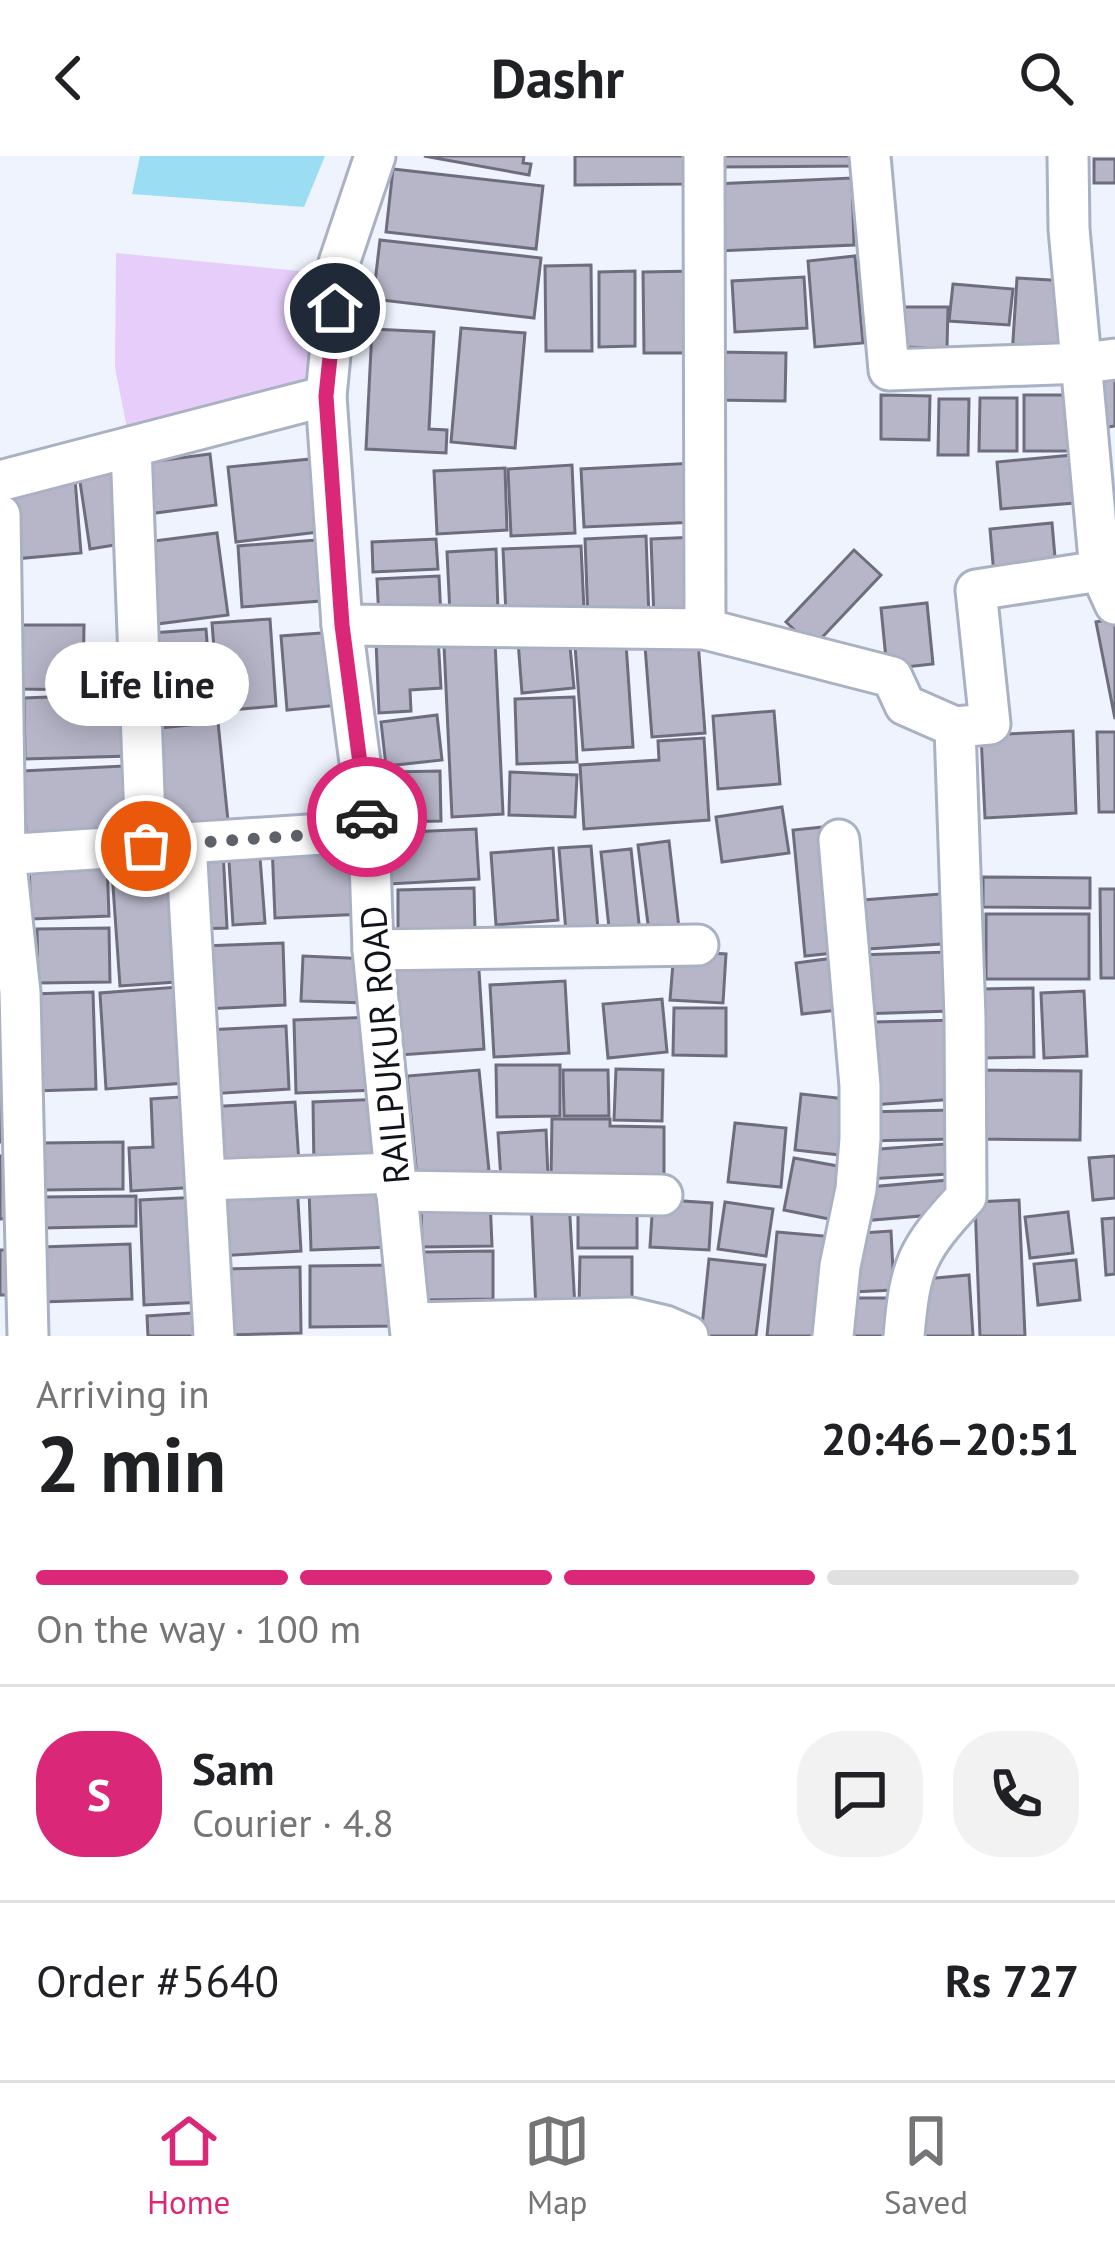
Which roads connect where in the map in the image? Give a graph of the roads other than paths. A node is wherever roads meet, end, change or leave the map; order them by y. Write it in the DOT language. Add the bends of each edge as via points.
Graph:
graph roads {
  1 [pos="375,156"];
  2 [pos="704,156"];
  3 [pos="870,156"];
  4 [pos="1067,156"];
  5 [pos="1099,361"];
  6 [pos="326,396"];
  7 [pos="130,447"];
  8 [pos="0,481"];
  9 [pos="0,515"];
  10 [pos="1107,557"];
  11 [pos="342,625"];
  12 [pos="705,629"];
  13 [pos="955,727"];
  14 [pos="369,831"];
  15 [pos="839,840"];
  16 [pos="186,843"];
  17 [pos="146,846"];
  18 [pos="3,855"];
  19 [pos="698,945"];
  20 [pos="373,950"];
  21 [pos="10,992"];
  22 [pos="206,1180"];
  23 [pos="395,1182"];
  24 [pos="662,1196"];
  25 [pos="411,1330"];
  26 [pos="28,1336"];
  27 [pos="214,1336"];
  28 [pos="688,1336"];
  29 [pos="833,1336"];
  30 [pos="904,1336"];
  1 -- 6 [label="street, RAILPUKUR ROAD" via="339,263"];
  2 -- 12 [label="street"];
  3 -- 5 [label="street" via="889,370"];
  4 -- 5 [label="street" via="1070,229"];
  5 -- 10 [label="street"];
  6 -- 7 [label="street"];
  6 -- 11 [label="street, RAILPUKUR ROAD"];
  7 -- 8 [label="street"];
  7 -- 17 [label="street"];
  9 -- 18 [label="street"];
  10 -- 13 [label="street" via="976,590 990,724"];
  11 -- 12 [label="street"];
  11 -- 14 [label="street, RAILPUKUR ROAD"];
  12 -- 13 [label="street" via="892,677 904,705"];
  13 -- 30 [label="street" via="966,1197 916,1260"];
  14 -- 16 [label="street"];
  14 -- 20 [label="street, RAILPUKUR ROAD"];
  15 -- 29 [label="street" via="860,1139"];
  16 -- 17 [label="street"];
  16 -- 22 [label="street"];
  17 -- 18 [label="street"];
  18 -- 21 [label="street"];
  19 -- 20 [label="street"];
  20 -- 23 [label="street, RAILPUKUR ROAD"];
  21 -- 26 [label="street"];
  22 -- 23 [label="street"];
  22 -- 27 [label="street"];
  23 -- 24 [label="street"];
  23 -- 25 [label="street, RAILPUKUR ROAD"];
  25 -- 28 [label="street" via="631,1318"];
}
